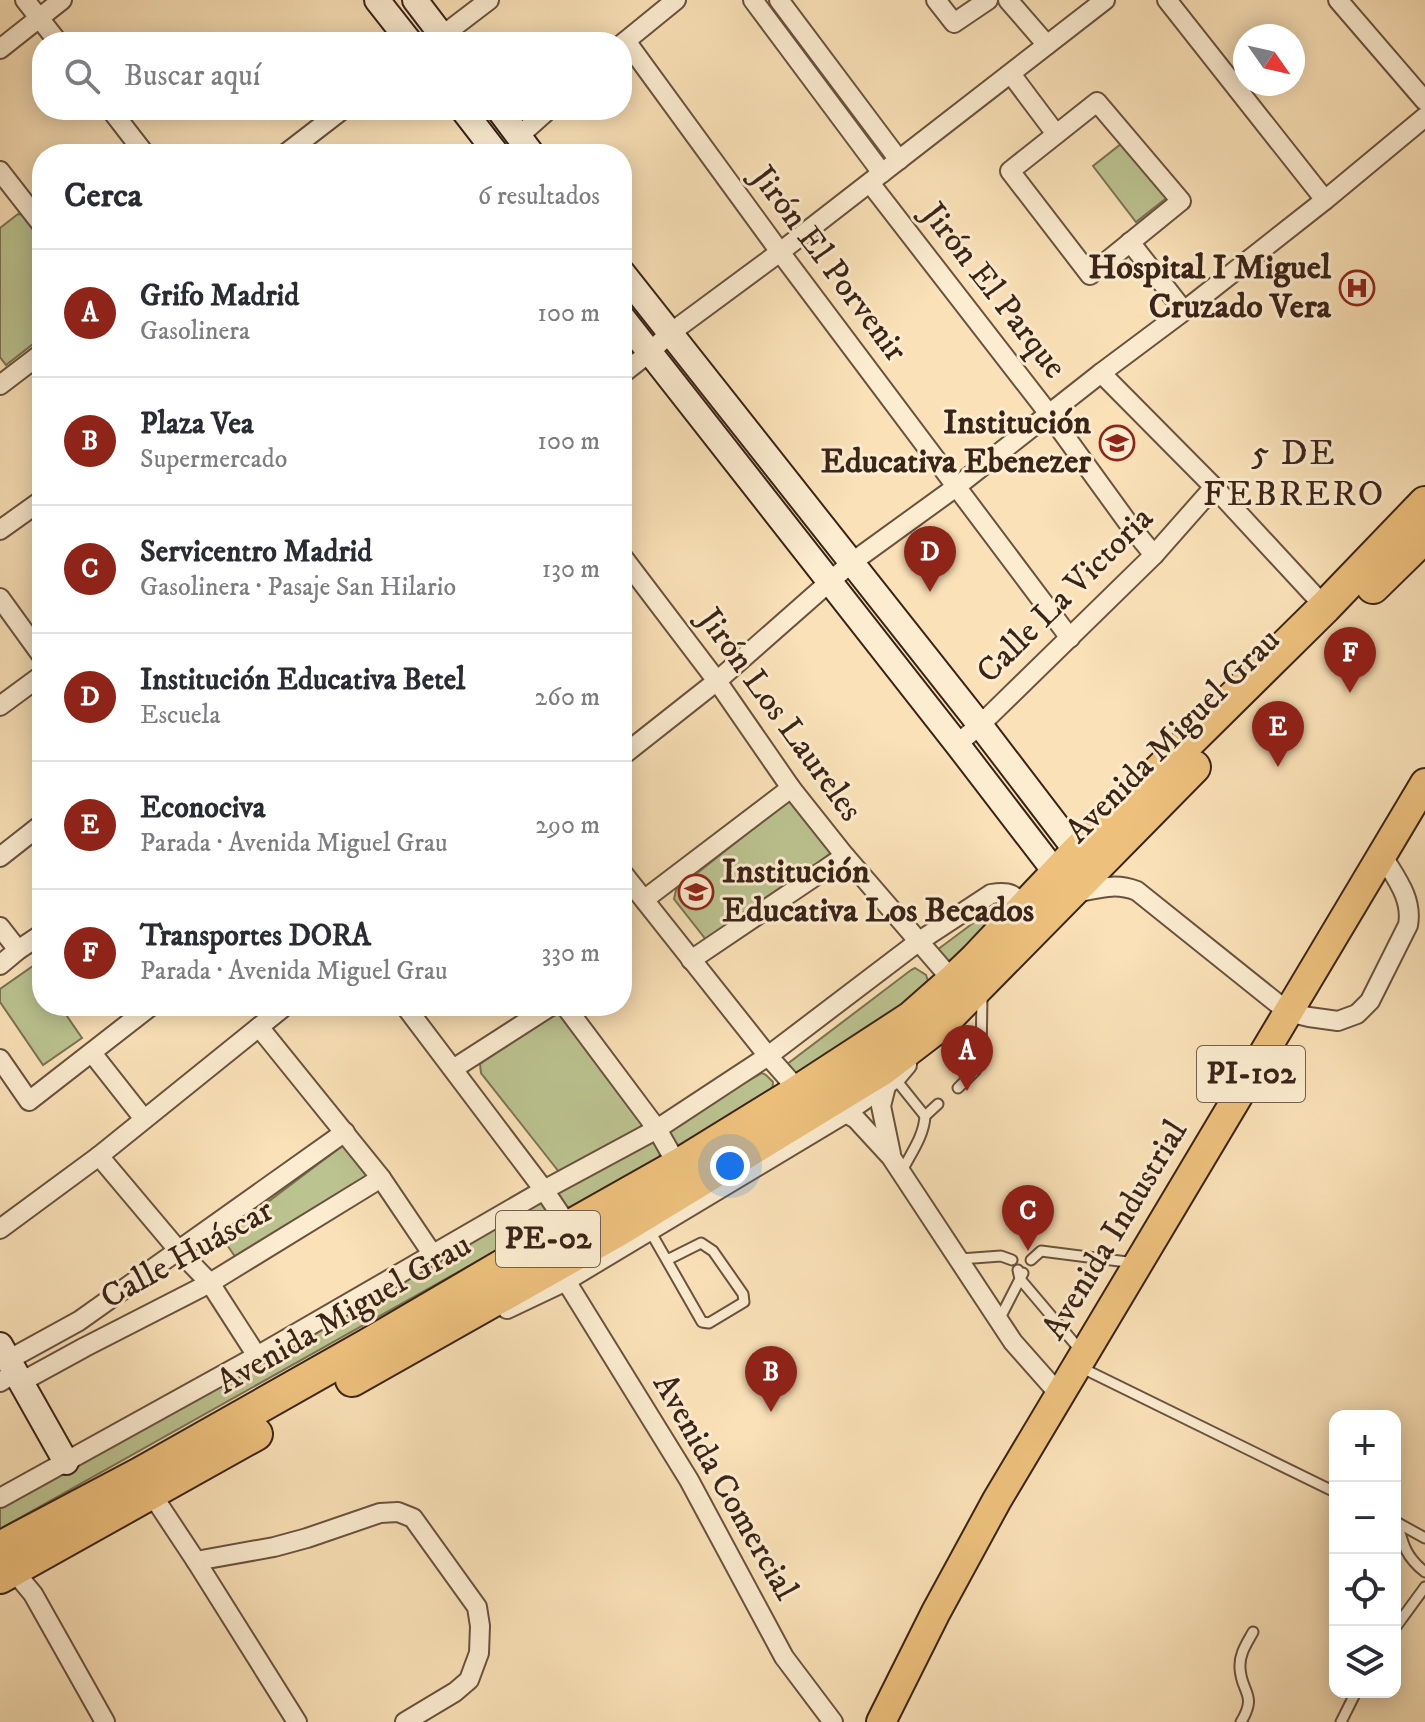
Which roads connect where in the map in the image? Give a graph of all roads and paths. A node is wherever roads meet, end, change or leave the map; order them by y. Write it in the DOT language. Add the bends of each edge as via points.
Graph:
graph roads {
  1 [pos="25,0"];
  2 [pos="62,0"];
  3 [pos="377,0"];
  4 [pos="415,0"];
  5 [pos="489,0"];
  6 [pos="676,0"];
  7 [pos="753,0"];
  8 [pos="779,0"];
  9 [pos="936,0"];
  10 [pos="988,0"];
  11 [pos="1008,0"];
  12 [pos="1105,0"];
  13 [pos="1167,0"];
  14 [pos="1338,0"];
  15 [pos="40,19"];
  16 [pos="50,32"];
  17 [pos="402,32"];
  18 [pos="436,32"];
  19 [pos="451,32"];
  20 [pos="632,36"];
  21 [pos="1047,45"];
  22 [pos="0,49"];
  23 [pos="632,54"];
  24 [pos="1011,74"];
  25 [pos="1425,101"];
  26 [pos="1425,117"];
  27 [pos="119,120"];
  28 [pos="329,120"];
  29 [pos="471,120"];
  30 [pos="507,120"];
  31 [pos="542,120"];
  32 [pos="1056,134"];
  33 [pos="137,144"];
  34 [pos="298,144"];
  35 [pos="489,144"];
  36 [pos="525,144"];
  37 [pos="527,144"];
  38 [pos="899,160"];
  39 [pos="0,171"];
  40 [pos="876,178"];
  41 [pos="1325,200"];
  42 [pos="32,212"];
  43 [pos="1130,242"];
  44 [pos="780,252"];
  45 [pos="632,285"];
  46 [pos="1184,311"];
  47 [pos="632,330"];
  48 [pos="669,334"];
  49 [pos="649,353"];
  50 [pos="32,359"];
  51 [pos="632,366"];
  52 [pos="1101,373"];
  53 [pos="3,377"];
  54 [pos="1049,414"];
  55 [pos="956,487"];
  56 [pos="1214,487"];
  57 [pos="1425,503"];
  58 [pos="32,507"];
  59 [pos="0,530"];
  60 [pos="1425,536"];
  61 [pos="1154,555"];
  62 [pos="851,563"];
  63 [pos="632,569"];
  64 [pos="830,583"];
  65 [pos="0,598"];
  66 [pos="1325,607"];
  67 [pos="1070,638"];
  68 [pos="32,642"];
  69 [pos="717,681"];
  70 [pos="32,682"];
  71 [pos="0,706"];
  72 [pos="980,725"];
  73 [pos="957,744"];
  74 [pos="632,748"];
  75 [pos="1425,783"];
  76 [pos="791,788"];
  77 [pos="32,832"];
  78 [pos="1382,855"];
  79 [pos="845,856"];
  80 [pos="0,857"];
  81 [pos="1079,876"];
  82 [pos="632,884"];
  83 [pos="645,899"];
  84 [pos="1026,907"];
  85 [pos="0,927"];
  86 [pos="32,941"];
  87 [pos="918,942"];
  88 [pos="18,950"];
  89 [pos="691,960"];
  90 [pos="0,965"];
  91 [pos="968,982"];
  92 [pos="1288,1012"];
  93 [pos="138,1016"];
  94 [pos="273,1016"];
  95 [pos="413,1016"];
  96 [pos="535,1016"];
  97 [pos="572,1016"];
  98 [pos="259,1027"];
  99 [pos="92,1053"];
  100 [pos="768,1056"];
  101 [pos="0,1059"];
  102 [pos="453,1069"];
  103 [pos="888,1078"];
  104 [pos="958,1088"];
  105 [pos="799,1091"];
  106 [pos="938,1104"];
  107 [pos="846,1113"];
  108 [pos="925,1116"];
  109 [pos="144,1119"];
  110 [pos="657,1129"];
  111 [pos="345,1132"];
  112 [pos="99,1156"];
  113 [pos="896,1164"];
  114 [pos="381,1178"];
  115 [pos="694,1188"];
  116 [pos="544,1190"];
  117 [pos="569,1227"];
  118 [pos="0,1229"];
  119 [pos="650,1231"];
  120 [pos="179,1251"];
  121 [pos="433,1255"];
  122 [pos="960,1259"];
  123 [pos="667,1260"];
  124 [pos="1012,1260"];
  125 [pos="1031,1260"];
  126 [pos="1137,1263"];
  127 [pos="566,1281"];
  128 [pos="210,1283"];
  129 [pos="999,1320"];
  130 [pos="401,1352"];
  131 [pos="257,1356"];
  132 [pos="1080,1359"];
  133 [pos="9,1368"];
  134 [pos="1059,1394"];
  135 [pos="66,1462"];
  136 [pos="1329,1489"];
  137 [pos="151,1493"];
  138 [pos="0,1498"];
  139 [pos="1401,1525"];
  140 [pos="1401,1538"];
  141 [pos="1425,1538"];
  142 [pos="196,1561"];
  143 [pos="4,1565"];
  144 [pos="1425,1572"];
  145 [pos="1425,1587"];
  146 [pos="1396,1626"];
  147 [pos="1253,1632"];
  148 [pos="1353,1698"];
  149 [pos="105,1722"];
  150 [pos="297,1722"];
  151 [pos="405,1722"];
  152 [pos="833,1722"];
  153 [pos="881,1722"];
  154 [pos="1241,1722"];
  155 [pos="1341,1722"];
  1 -- 15 [label="street"];
  2 -- 15 [label="street"];
  3 -- 17 [label="main road"];
  4 -- 18 [label="main road"];
  5 -- 19 [label="street"];
  6 -- 20 [label="street"];
  7 -- 40 [label="street, Jirón El Parque"];
  8 -- 38 [label="street"];
  9 -- 10 [label="street" via="954,23"];
  11 -- 21 [label="street"];
  12 -- 21 [label="street"];
  13 -- 41 [label="street"];
  14 -- 25 [label="street"];
  15 -- 16 [label="street"];
  15 -- 22 [label="street"];
  21 -- 24 [label="street"];
  23 -- 44 [label="street, Jirón El Porvenir"];
  24 -- 32 [label="street"];
  24 -- 38 [label="street"];
  26 -- 41 [label="street"];
  27 -- 33 [label="street"];
  28 -- 34 [label="street"];
  29 -- 35 [label="main road"];
  30 -- 36 [label="main road"];
  31 -- 37 [label="street"];
  32 -- 43 [label="street" via="1010,171 1090,275"];
  32 -- 43 [label="street" via="1097,102 1181,201"];
  38 -- 40 [label="street"];
  39 -- 42 [label="street"];
  40 -- 44 [label="street"];
  40 -- 54 [label="street, Jirón El Parque"];
  41 -- 46 [label="street"];
  43 -- 46 [label="street"];
  44 -- 48 [label="street"];
  44 -- 55 [label="street, Jirón El Porvenir"];
  45 -- 48 [label="main road"];
  46 -- 52 [label="street"];
  47 -- 49 [label="main road"];
  48 -- 49 [label="street"];
  48 -- 62 [label="main road"];
  49 -- 51 [label="street"];
  49 -- 64 [label="main road"];
  50 -- 53 [label="street"];
  52 -- 54 [label="street"];
  52 -- 56 [label="street"];
  54 -- 55 [label="street"];
  54 -- 61 [label="street, Jirón El Parque"];
  55 -- 62 [label="street"];
  55 -- 67 [label="street, Jirón El Porvenir"];
  56 -- 61 [label="street, Calle La Victoria"];
  56 -- 66 [label="street"];
  57 -- 66 [label="highway, Avenida Miguel Grau / PE-02"];
  58 -- 59 [label="street"];
  60 -- 81 [label="highway, Avenida Miguel Grau / PE-02"];
  61 -- 67 [label="street, Calle La Victoria"];
  62 -- 64 [label="street"];
  62 -- 72 [label="main road"];
  63 -- 69 [label="street, Jirón Los Laureles"];
  64 -- 69 [label="street"];
  64 -- 73 [label="main road"];
  65 -- 68 [label="street"];
  66 -- 81 [label="highway, Avenida Miguel Grau / PE-02"];
  67 -- 72 [label="street, Calle La Victoria"];
  69 -- 74 [label="street"];
  69 -- 76 [label="street, Jirón Los Laureles"];
  70 -- 71 [label="street"];
  72 -- 73 [label="street, Calle La Victoria"];
  72 -- 81 [label="main road"];
  73 -- 81 [label="main road"];
  75 -- 78 [label="main road, Avenida Industrial / PI-102"];
  76 -- 79 [label="street, Jirón Los Laureles"];
  76 -- 83 [label="street"];
  77 -- 80 [label="street"];
  78 -- 92 [label="main road, Avenida Industrial / PI-102"];
  78 -- 92 [label="street" via="1410,914 1370,1001 1357,1014 1338,1021"];
  79 -- 87 [label="street, Jirón Los Laureles"];
  79 -- 89 [label="street"];
  81 -- 84 [label="highway, Avenida Miguel Grau / PE-02"];
  81 -- 91 [label="highway, Avenida Miguel Grau / PE-02"];
  81 -- 92 [label="street" via="1137,891"];
  82 -- 83 [label="street"];
  83 -- 89 [label="street"];
  84 -- 87 [label="street, Avenida Miguel Grau" via="1012,893 991,894"];
  84 -- 91 [label="highway, Avenida Miguel Grau / PE-02"];
  85 -- 88 [label="street"];
  86 -- 88 [label="street"];
  87 -- 91 [label="street, Jirón Los Laureles"];
  87 -- 100 [label="street, Avenida Miguel Grau"];
  88 -- 90 [label="street"];
  89 -- 100 [label="street"];
  91 -- 103 [label="highway, Avenida Miguel Grau / PE-02" via="942,1023"];
  91 -- 104 [label="lane" via="981,1059"];
  91 -- 105 [label="highway, Avenida Miguel Grau / PE-02"];
  92 -- 126 [label="main road, Avenida Industrial / PI-102"];
  93 -- 99 [label="street"];
  94 -- 98 [label="street"];
  95 -- 102 [label="street"];
  96 -- 102 [label="street"];
  97 -- 110 [label="street"];
  98 -- 109 [label="street"];
  98 -- 111 [label="street"];
  99 -- 101 [label="street" via="29,1101"];
  99 -- 109 [label="street"];
  100 -- 105 [label="street"];
  100 -- 110 [label="street, Avenida Miguel Grau"];
  102 -- 116 [label="street"];
  103 -- 107 [label="street, Avenida Miguel Grau"];
  103 -- 108 [label="lane"];
  103 -- 113 [label="street" via="881,1106"];
  103 -- 115 [label="highway, Avenida Miguel Grau / PE-02"];
  105 -- 115 [label="highway, Avenida Miguel Grau / PE-02"];
  106 -- 108 [label="lane"];
  107 -- 113 [label="street"];
  107 -- 115 [label="street, Avenida Miguel Grau"];
  108 -- 113 [label="lane" via="920,1136"];
  109 -- 112 [label="street"];
  110 -- 115 [label="street"];
  110 -- 116 [label="street, Avenida Miguel Grau"];
  111 -- 114 [label="street"];
  111 -- 120 [label="street"];
  112 -- 118 [label="street"];
  112 -- 120 [label="street"];
  113 -- 122 [label="street"];
  114 -- 121 [label="street"];
  114 -- 128 [label="street, Calle Huáscar"];
  115 -- 117 [label="highway, Avenida Miguel Grau / PE-02"];
  115 -- 119 [label="street, Avenida Miguel Grau"];
  115 -- 130 [label="highway, Avenida Miguel Grau / PE-02"];
  116 -- 117 [label="street"];
  116 -- 121 [label="street, Avenida Miguel Grau"];
  117 -- 143 [label="highway, Avenida Miguel Grau / PE-02" via="140,1474"];
  119 -- 123 [label="lane"];
  119 -- 127 [label="street, Avenida Miguel Grau"];
  120 -- 128 [label="street"];
  120 -- 133 [label="street"];
  121 -- 131 [label="street, Avenida Miguel Grau"];
  122 -- 124 [label="lane"];
  122 -- 129 [label="street"];
  123 -- 123 [label="lane" via="702,1322 744,1302 713,1251 701,1243"];
  125 -- 126 [label="lane" via="1041,1251"];
  126 -- 132 [label="main road, Avenida Industrial / PI-102"];
  127 -- 130 [label="street, Avenida Miguel Grau"];
  127 -- 152 [label="street, Avenida Comercial" via="689,1480 784,1657"];
  128 -- 131 [label="street"];
  128 -- 133 [label="street, Calle Huáscar" via="85,1347"];
  129 -- 132 [label="lane" via="1021,1274"];
  129 -- 134 [label="street"];
  130 -- 137 [label="highway, Avenida Miguel Grau / PE-02"];
  131 -- 135 [label="street, Avenida Miguel Grau"];
  132 -- 134 [label="main road, Avenida Industrial / PI-102"];
  132 -- 136 [label="lane"];
  133 -- 135 [label="main road"];
  134 -- 153 [label="main road, Avenida Industrial / PI-102" via="936,1612"];
  135 -- 138 [label="street, Avenida Miguel Grau"];
  137 -- 142 [label="street"];
  137 -- 143 [label="highway, Avenida Miguel Grau / PE-02"];
  139 -- 141 [label="lane"];
  140 -- 144 [label="lane" via="1411,1560"];
  142 -- 150 [label="street"];
  142 -- 151 [label="street" via="274,1547 380,1513 413,1518 477,1607 479,1653 469,1680"];
  143 -- 149 [label="street" via="33,1594"];
  145 -- 146 [label="lane"];
  147 -- 154 [label="lane" via="1239,1666 1249,1706"];
  148 -- 155 [label="lane"];
}
